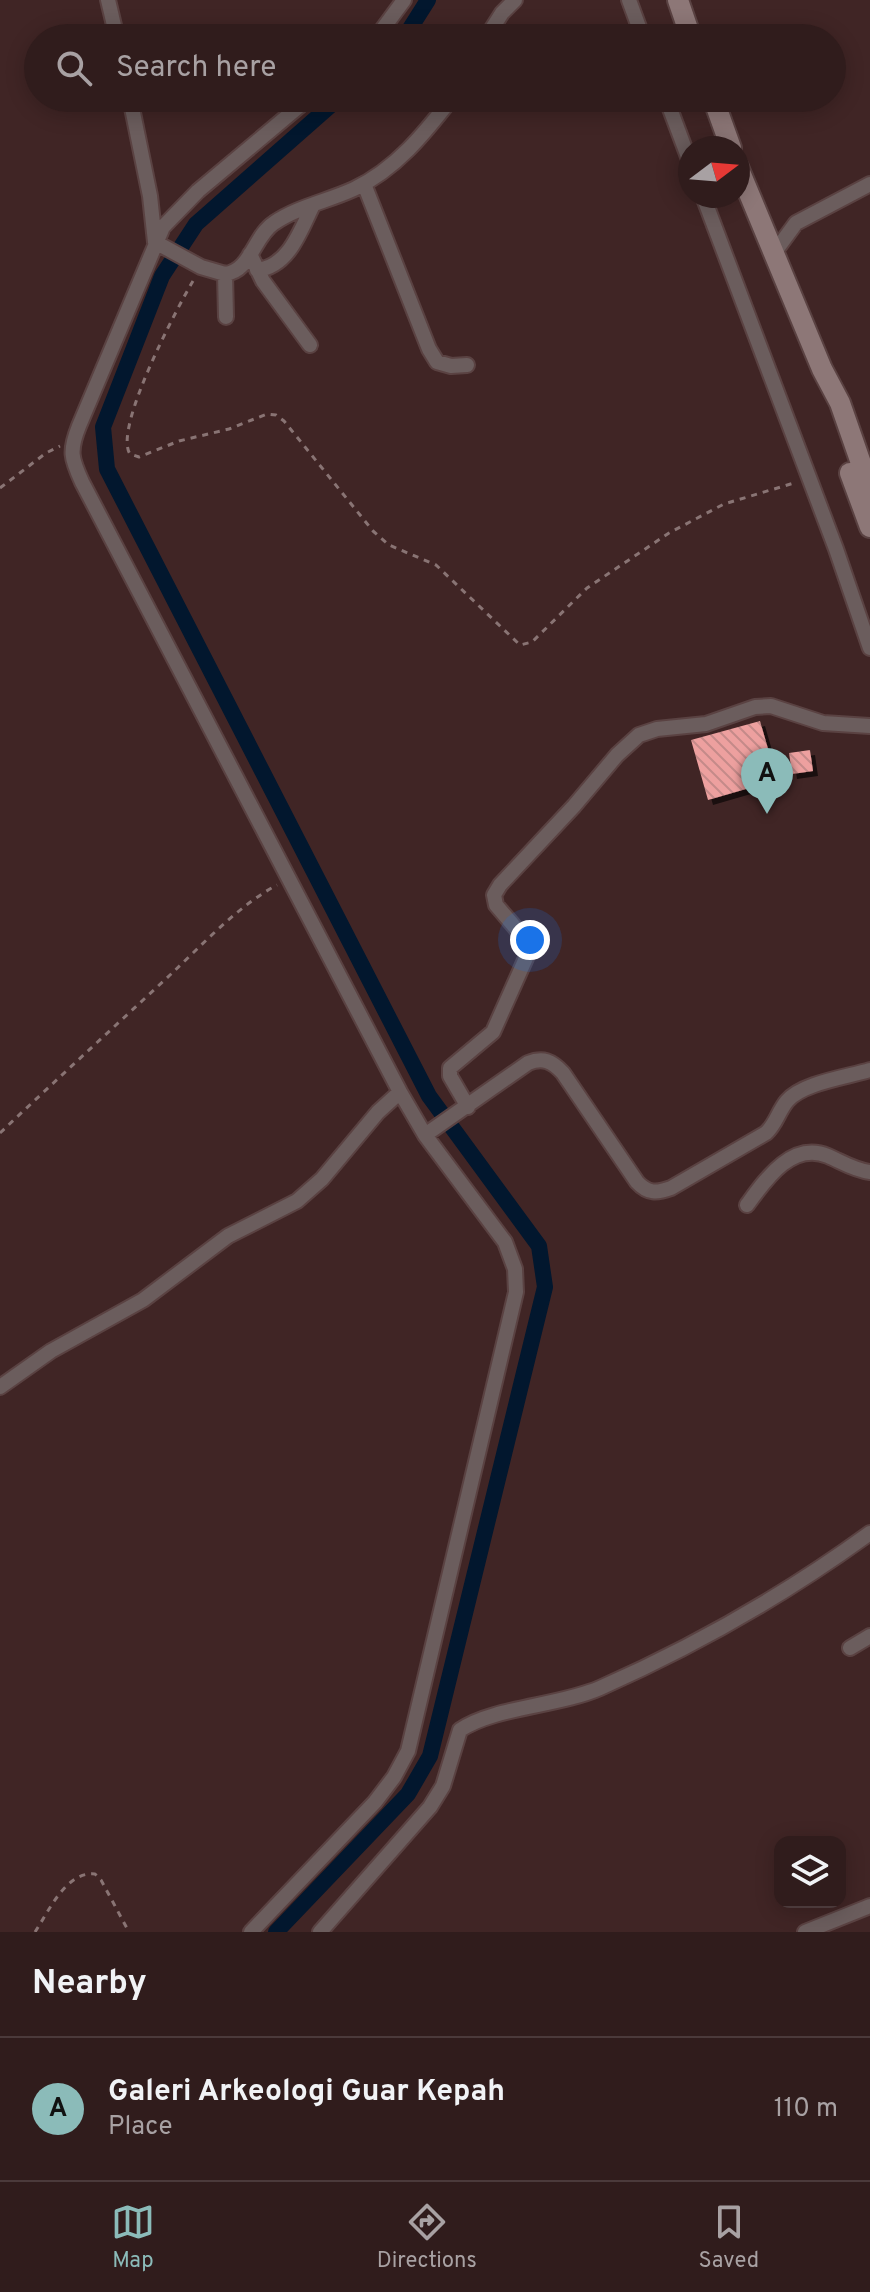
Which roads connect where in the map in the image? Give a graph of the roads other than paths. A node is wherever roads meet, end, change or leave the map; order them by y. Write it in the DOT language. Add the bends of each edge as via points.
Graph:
graph roads {
  1 [pos="108,0"];
  2 [pos="404,0"];
  3 [pos="515,0"];
  4 [pos="629,0"];
  5 [pos="678,0"];
  6 [pos="114,24"];
  7 [pos="386,24"];
  8 [pos="495,24"];
  9 [pos="638,24"];
  10 [pos="686,24"];
  11 [pos="133,112"];
  12 [pos="292,112"];
  13 [pos="440,112"];
  14 [pos="671,112"];
  15 [pos="718,112"];
  16 [pos="680,136"];
  17 [pos="727,136"];
  18 [pos="364,184"];
  19 [pos="870,184"];
  20 [pos="750,196"];
  21 [pos="312,207"];
  22 [pos="708,208"];
  23 [pos="155,242"];
  24 [pos="774,253"];
  25 [pos="250,254"];
  26 [pos="257,270"];
  27 [pos="225,274"];
  28 [pos="226,317"];
  29 [pos="310,345"];
  30 [pos="467,365"];
  31 [pos="822,369"];
  32 [pos="870,487"];
  33 [pos="870,527"];
  34 [pos="870,648"];
  35 [pos="870,726"];
  36 [pos="870,1070"];
  37 [pos="400,1092"];
  38 [pos="464,1109"];
  39 [pos="431,1132"];
  40 [pos="870,1172"];
  41 [pos="747,1205"];
  42 [pos="0,1387"];
  43 [pos="870,1533"];
  44 [pos="870,1636"];
  45 [pos="850,1648"];
  46 [pos="870,1906"];
  47 [pos="256,1931"];
  48 [pos="320,1932"];
  49 [pos="805,1932"];
  1 -- 6 [label="street"];
  2 -- 7 [label="street"];
  3 -- 8 [label="street"];
  4 -- 9 [label="street"];
  5 -- 10 [label="main road"];
  11 -- 23 [label="street"];
  12 -- 23 [label="street" via="170,217"];
  13 -- 18 [label="street" via="399,160"];
  14 -- 16 [label="street"];
  15 -- 17 [label="main road"];
  18 -- 21 [label="street"];
  18 -- 30 [label="street" via="429,349 437,362"];
  19 -- 24 [label="street" via="796,223"];
  20 -- 24 [label="main road"];
  21 -- 25 [label="street" via="274,222"];
  21 -- 26 [label="street" via="282,260"];
  22 -- 34 [label="street"];
  23 -- 27 [label="street"];
  23 -- 37 [label="street" via="72,445 72,458"];
  24 -- 31 [label="main road"];
  25 -- 26 [label="street"];
  25 -- 27 [label="street" via="237,271"];
  26 -- 29 [label="street"];
  27 -- 28 [label="street"];
  31 -- 32 [label="main road"];
  31 -- 33 [label="main road" via="827,406"];
  35 -- 38 [label="street" via="823,723 777,706 762,706 706,724 648,731 627,745 494,895 496,905 525,939 526,958 496,1027 450,1068"];
  36 -- 38 [label="street" via="794,1094 766,1133 656,1193 637,1182 551,1062 528,1063"];
  37 -- 39 [label="street"];
  37 -- 42 [label="street" via="297,1201 228,1236 143,1300 59,1346"];
  38 -- 39 [label="street"];
  39 -- 47 [label="street" via="505,1242 516,1292 408,1751 375,1802"];
  40 -- 41 [label="street" via="814,1151 803,1152 779,1168"];
  43 -- 48 [label="street" via="756,1609 675,1652 585,1693 485,1718 460,1730 443,1786 430,1807"];
  44 -- 45 [label="street"];
  46 -- 49 [label="street"];
}
